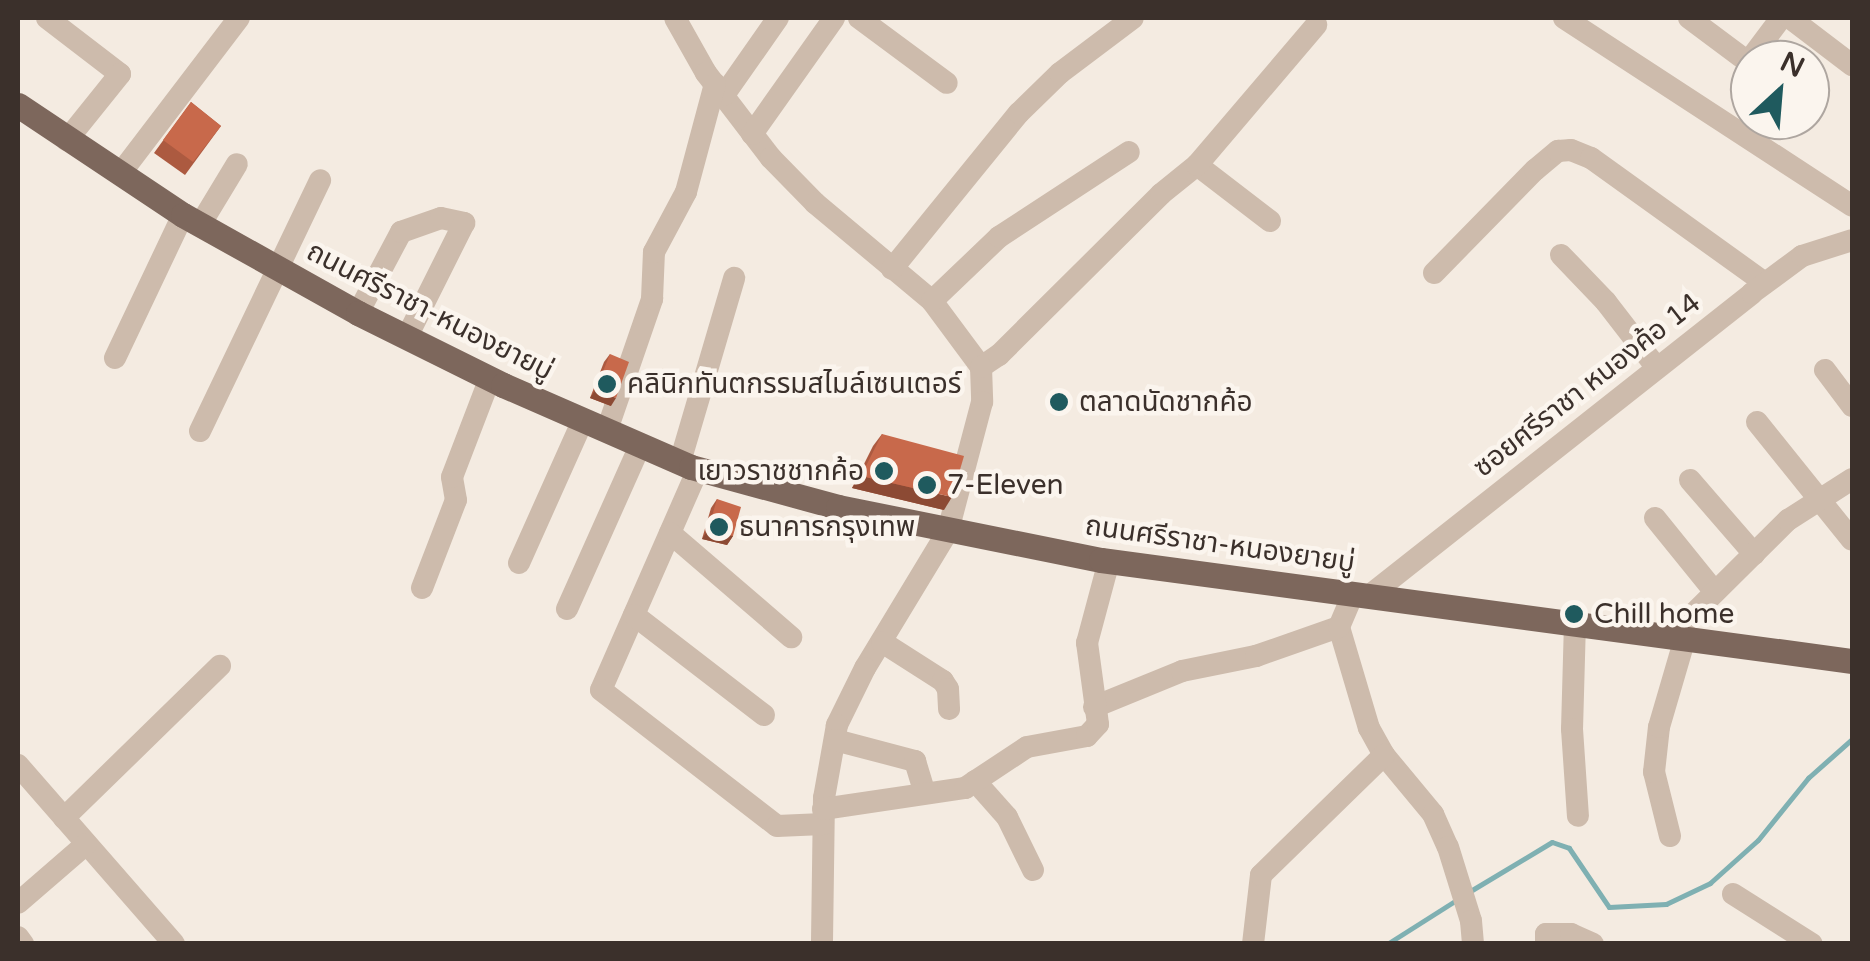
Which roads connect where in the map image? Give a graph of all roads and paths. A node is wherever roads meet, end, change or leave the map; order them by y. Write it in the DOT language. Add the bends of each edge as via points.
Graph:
graph roads {
  1 [pos="47,18"];
  2 [pos="239,18"];
  3 [pos="674,18"];
  4 [pos="778,18"];
  5 [pos="834,18"];
  6 [pos="858,18"];
  7 [pos="1133,18"];
  8 [pos="1564,18"];
  9 [pos="1688,18"];
  10 [pos="1781,18"];
  11 [pos="1790,18"];
  12 [pos="1316,25"];
  13 [pos="1852,65"];
  14 [pos="946,83"];
  15 [pos="720,90"];
  16 [pos="18,104"];
  17 [pos="752,134"];
  18 [pos="67,140"];
  19 [pos="1129,152"];
  20 [pos="236,164"];
  21 [pos="1197,165"];
  22 [pos="120,174"];
  23 [pos="320,180"];
  24 [pos="1852,206"];
  25 [pos="192,220"];
  26 [pos="1270,221"];
  27 [pos="1852,240"];
  28 [pos="1561,255"];
  29 [pos="279,269"];
  30 [pos="892,269"];
  31 [pos="1434,274"];
  32 [pos="734,278"];
  33 [pos="1765,283"];
  34 [pos="932,301"];
  35 [pos="358,312"];
  36 [pos="407,337"];
  37 [pos="115,358"];
  38 [pos="981,366"];
  39 [pos="1657,368"];
  40 [pos="1826,370"];
  41 [pos="490,378"];
  42 [pos="1852,406"];
  43 [pos="583,420"];
  44 [pos="1756,422"];
  45 [pos="200,430"];
  46 [pos="607,430"];
  47 [pos="640,446"];
  48 [pos="689,465"];
  49 [pos="1852,478"];
  50 [pos="1690,480"];
  51 [pos="1820,500"];
  52 [pos="1655,518"];
  53 [pos="948,531"];
  54 [pos="670,533"];
  55 [pos="1852,540"];
  56 [pos="1754,554"];
  57 [pos="1109,561"];
  58 [pos="519,563"];
  59 [pos="422,588"];
  60 [pos="1715,592"];
  61 [pos="1361,595"];
  62 [pos="567,609"];
  63 [pos="634,614"];
  64 [pos="1575,622"];
  65 [pos="1340,627"];
  66 [pos="791,637"];
  67 [pos="1678,637"];
  68 [pos="882,642"];
  69 [pos="1852,661"];
  70 [pos="220,666"];
  71 [pos="1094,707"];
  72 [pos="948,709"];
  73 [pos="764,715"];
  74 [pos="834,740"];
  75 [pos="1384,755"];
  76 [pos="18,768"];
  77 [pos="975,781"];
  78 [pos="922,784"];
  79 [pos="823,816"];
  80 [pos="1578,816"];
  81 [pos="64,818"];
  82 [pos="1670,836"];
  83 [pos="86,844"];
  84 [pos="1033,870"];
  85 [pos="1733,894"];
  86 [pos="18,903"];
  87 [pos="18,937"];
  88 [pos="23,944"];
  89 [pos="174,944"];
  90 [pos="822,944"];
  91 [pos="1252,944"];
  92 [pos="1472,944"];
  93 [pos="1546,944"];
  94 [pos="1593,944"];
  95 [pos="1812,944"];
  1 -- 18 [label="street" via="120,74"];
  2 -- 22 [label="street"];
  3 -- 15 [label="street"];
  4 -- 15 [label="street"];
  5 -- 17 [label="street"];
  6 -- 14 [label="street"];
  7 -- 30 [label="street" via="1019,113"];
  8 -- 24 [label="street"];
  9 -- 10 [label="street" via="1748,62"];
  11 -- 13 [label="street"];
  12 -- 21 [label="street"];
  15 -- 17 [label="street"];
  15 -- 46 [label="street" via="686,192 654,252 652,299"];
  16 -- 18 [label="main road, ถนนศรีราชา-หนองยายบู่"];
  17 -- 30 [label="street" via="816,203"];
  18 -- 22 [label="main road, ถนนศรีราชา-หนองยายบู่"];
  19 -- 34 [label="street" via="999,237"];
  20 -- 25 [label="street"];
  21 -- 26 [label="street"];
  21 -- 38 [label="street"];
  22 -- 25 [label="main road, ถนนศรีราชา-หนองยายบู่"];
  23 -- 29 [label="street"];
  25 -- 29 [label="main road, ถนนศรีราชา-หนองยายบู่"];
  25 -- 37 [label="street"];
  27 -- 33 [label="street, ซอยศรีราชา หนองค้อ 14" via="1802,256"];
  28 -- 39 [label="street"];
  29 -- 35 [label="main road, ถนนศรีราชา-หนองยายบู่"];
  29 -- 45 [label="street"];
  30 -- 34 [label="street"];
  31 -- 33 [label="street" via="1535,170 1558,151 1571,150"];
  32 -- 48 [label="street"];
  33 -- 39 [label="street, ซอยศรีราชา หนองค้อ 14"];
  34 -- 38 [label="street"];
  35 -- 36 [label="main road, ถนนศรีราชา-หนองยายบู่"];
  35 -- 36 [label="street" via="401,232 441,218 464,223"];
  36 -- 41 [label="main road, ถนนศรีราชา-หนองยายบู่"];
  38 -- 53 [label="street" via="982,402"];
  39 -- 61 [label="street, ซอยศรีราชา หนองค้อ 14"];
  40 -- 42 [label="street"];
  41 -- 43 [label="main road, ถนนศรีราชา-หนองยายบู่"];
  41 -- 59 [label="street" via="452,476 456,500"];
  43 -- 46 [label="main road, ถนนศรีราชา-หนองยายบู่"];
  43 -- 58 [label="street"];
  44 -- 51 [label="street"];
  46 -- 47 [label="main road, ถนนศรีราชา-หนองยายบู่"];
  47 -- 48 [label="main road, ถนนศรีราชา-หนองยายบู่"];
  47 -- 62 [label="street"];
  48 -- 53 [label="main road, ถนนศรีราชา-หนองยายบู่"];
  48 -- 54 [label="street"];
  49 -- 51 [label="street"];
  50 -- 56 [label="street"];
  51 -- 55 [label="street"];
  51 -- 56 [label="street"];
  52 -- 60 [label="street"];
  53 -- 57 [label="main road, ถนนศรีราชา-หนองยายบู่"];
  53 -- 68 [label="street"];
  54 -- 63 [label="street"];
  54 -- 66 [label="street"];
  56 -- 60 [label="street"];
  57 -- 61 [label="main road, ถนนศรีราชา-หนองยายบู่"];
  57 -- 71 [label="street" via="1087,643"];
  60 -- 67 [label="street"];
  61 -- 64 [label="main road, ถนนศรีราชา-หนองยายบู่"];
  61 -- 65 [label="street"];
  63 -- 73 [label="street"];
  63 -- 79 [label="street" via="601,690 777,826"];
  64 -- 67 [label="main road, ถนนศรีราชา-หนองยายบู่"];
  64 -- 80 [label="street"];
  65 -- 71 [label="street" via="1256,656 1182,671"];
  65 -- 75 [label="street" via="1369,728"];
  67 -- 69 [label="main road, ถนนศรีราชา-หนองยายบู่"];
  67 -- 82 [label="street" via="1654,772"];
  68 -- 72 [label="street" via="943,681"];
  68 -- 74 [label="street"];
  70 -- 81 [label="street"];
  71 -- 77 [label="street" via="1098,724 1087,736 1028,747"];
  74 -- 78 [label="street" via="915,761"];
  74 -- 79 [label="street"];
  75 -- 91 [label="street" via="1261,875"];
  75 -- 92 [label="street" via="1433,814 1459,878"];
  76 -- 81 [label="street"];
  77 -- 79 [label="street"];
  77 -- 84 [label="street" via="1007,817"];
  79 -- 90 [label="street"];
  81 -- 83 [label="street"];
  83 -- 86 [label="street"];
  83 -- 89 [label="street"];
  85 -- 95 [label="street"];
  87 -- 88 [label="street"];
  93 -- 94 [label="street" via="1546,934 1571,934"];
}
